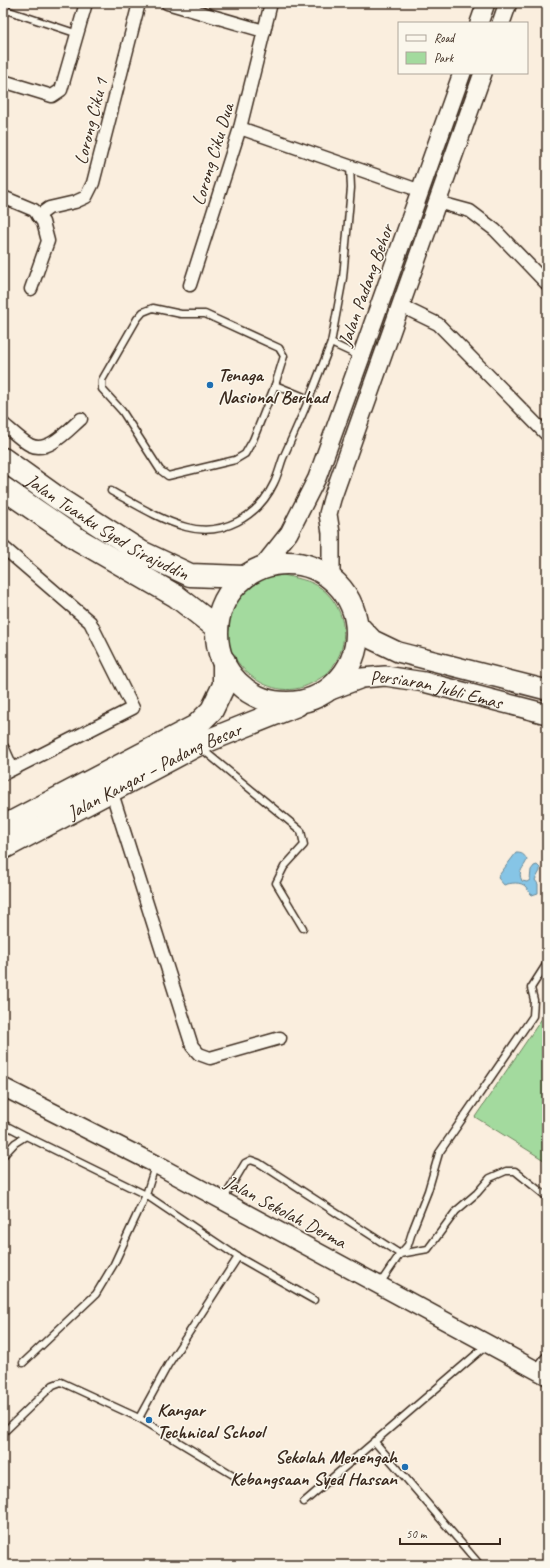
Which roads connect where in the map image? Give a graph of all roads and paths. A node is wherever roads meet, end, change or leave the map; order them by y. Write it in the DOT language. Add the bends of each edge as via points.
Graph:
graph roads {
  1 [pos="86,3"];
  2 [pos="139,3"];
  3 [pos="167,3"];
  4 [pos="271,3"];
  5 [pos="486,3"];
  6 [pos="508,3"];
  7 [pos="3,9"];
  8 [pos="479,22"];
  9 [pos="501,22"];
  10 [pos="264,31"];
  11 [pos="78,34"];
  12 [pos="462,74"];
  13 [pos="483,74"];
  14 [pos="3,81"];
  15 [pos="240,128"];
  16 [pos="350,166"];
  17 [pos="421,191"];
  18 [pos="3,197"];
  19 [pos="437,202"];
  20 [pos="41,219"];
  21 [pos="547,284"];
  22 [pos="190,285"];
  23 [pos="31,289"];
  24 [pos="401,306"];
  25 [pos="331,343"];
  26 [pos="361,357"];
  27 [pos="275,385"];
  28 [pos="309,398"];
  29 [pos="81,419"];
  30 [pos="3,424"];
  31 [pos="547,435"];
  32 [pos="3,459"];
  33 [pos="3,488"];
  34 [pos="112,491"];
  35 [pos="5,551"];
  36 [pos="253,572"];
  37 [pos="331,579"];
  38 [pos="356,622"];
  39 [pos="217,628"];
  40 [pos="224,661"];
  41 [pos="547,690"];
  42 [pos="317,696"];
  43 [pos="547,714"];
  44 [pos="198,745"];
  45 [pos="3,749"];
  46 [pos="7,771"];
  47 [pos="111,790"];
  48 [pos="3,827"];
  49 [pos="3,848"];
  50 [pos="302,928"];
  51 [pos="547,963"];
  52 [pos="280,1038"];
  53 [pos="3,1087"];
  54 [pos="3,1124"];
  55 [pos="26,1136"];
  56 [pos="3,1156"];
  57 [pos="155,1164"];
  58 [pos="146,1195"];
  59 [pos="547,1197"];
  60 [pos="223,1201"];
  61 [pos="400,1254"];
  62 [pos="238,1257"];
  63 [pos="379,1285"];
  64 [pos="314,1300"];
  65 [pos="488,1344"];
  66 [pos="23,1363"];
  67 [pos="544,1369"];
  68 [pos="139,1418"];
  69 [pos="3,1433"];
  70 [pos="374,1442"];
  71 [pos="233,1475"];
  72 [pos="304,1502"];
  73 [pos="480,1565"];
  1 -- 11 [label="street"];
  2 -- 20 [label="street, Lorong Ciku 1" via="93,183 86,197 49,208"];
  3 -- 10 [label="street"];
  4 -- 10 [label="street, Lorong Ciku Dua"];
  5 -- 8 [label="main road"];
  6 -- 9 [label="main road"];
  7 -- 11 [label="lane"];
  10 -- 15 [label="street, Lorong Ciku Dua"];
  11 -- 14 [label="street" via="61,90 52,96"];
  12 -- 17 [label="main road, Jalan Padang Behor"];
  13 -- 19 [label="main road, Jalan Padang Behor"];
  15 -- 16 [label="street"];
  15 -- 22 [label="street, Lorong Ciku Dua"];
  16 -- 17 [label="street"];
  16 -- 25 [label="lane" via="351,188 343,278"];
  17 -- 26 [label="main road, Jalan Padang Behor"];
  18 -- 20 [label="street" via="34,210"];
  19 -- 21 [label="street" via="476,215 495,230"];
  19 -- 24 [label="main road, Jalan Padang Behor"];
  20 -- 23 [label="street" via="48,241"];
  24 -- 31 [label="street" via="438,324"];
  24 -- 37 [label="main road, Jalan Padang Behor" via="328,514 331,533"];
  25 -- 26 [label="lane"];
  25 -- 28 [label="lane"];
  26 -- 36 [label="main road, Jalan Padang Behor" via="317,478 289,533"];
  27 -- 27 [label="lane" via="245,454 235,460 168,476 160,470 122,411 102,389 102,380 137,319 143,312 153,308 181,314 204,314 280,348 284,356"];
  27 -- 28 [label="lane"];
  28 -- 34 [label="lane" via="274,484 251,513 236,523 224,528 187,528 168,521"];
  29 -- 30 [label="street" via="42,448 30,445"];
  32 -- 36 [label="highway, Jalan Tuanku Syed Sirajuddin" via="141,552 190,575"];
  33 -- 39 [label="highway, Jalan Tuanku Syed Sirajuddin" via="79,540 176,596"];
  35 -- 46 [label="street" via="90,622 133,708"];
  36 -- 37 [label="highway" via="274,564 298,564 310,567"];
  36 -- 39 [label="highway" via="233,588 225,600"];
  37 -- 38 [label="highway" via="345,594"];
  38 -- 41 [label="main road, Persiaran Jubli Emas" via="373,640 398,652"];
  38 -- 42 [label="highway" via="357,636 351,662 336,683"];
  39 -- 40 [label="highway" via="219,650"];
  40 -- 42 [label="highway" via="228,671 255,695 291,703"];
  40 -- 48 [label="highway, Jalan Kangar – Padang Besar" via="224,684 212,710 196,726"];
  42 -- 43 [label="main road, Persiaran Jubli Emas" via="362,678 385,676 424,682"];
  42 -- 44 [label="highway, Jalan Kangar – Padang Besar"];
  44 -- 47 [label="highway, Jalan Kangar – Padang Besar"];
  44 -- 50 [label="lane" via="301,831 304,845 284,867 276,883"];
  45 -- 46 [label="street"];
  47 -- 49 [label="highway, Jalan Kangar – Padang Besar"];
  47 -- 52 [label="street" via="192,1046 199,1054 210,1058"];
  51 -- 61 [label="lane" via="531,988 534,1000 533,1016 439,1153 408,1245"];
  53 -- 57 [label="main road, Jalan Sekolah Derma"];
  54 -- 55 [label="lane"];
  55 -- 56 [label="lane"];
  55 -- 58 [label="lane"];
  57 -- 58 [label="lane"];
  57 -- 60 [label="main road, Jalan Sekolah Derma"];
  58 -- 62 [label="lane"];
  58 -- 66 [label="lane" via="114,1264 96,1294"];
  59 -- 61 [label="lane" via="515,1171 506,1171 490,1178 456,1211 428,1249"];
  60 -- 61 [label="lane" via="245,1163 252,1160"];
  60 -- 63 [label="main road, Jalan Sekolah Derma"];
  61 -- 63 [label="lane"];
  62 -- 64 [label="lane"];
  62 -- 68 [label="lane" via="168,1365"];
  63 -- 65 [label="main road, Jalan Sekolah Derma"];
  65 -- 67 [label="main road, Jalan Sekolah Derma"];
  65 -- 70 [label="lane"];
  68 -- 69 [label="lane" via="61,1382 53,1385"];
  68 -- 71 [label="lane"];
  70 -- 72 [label="lane"];
  70 -- 73 [label="lane"];
}
